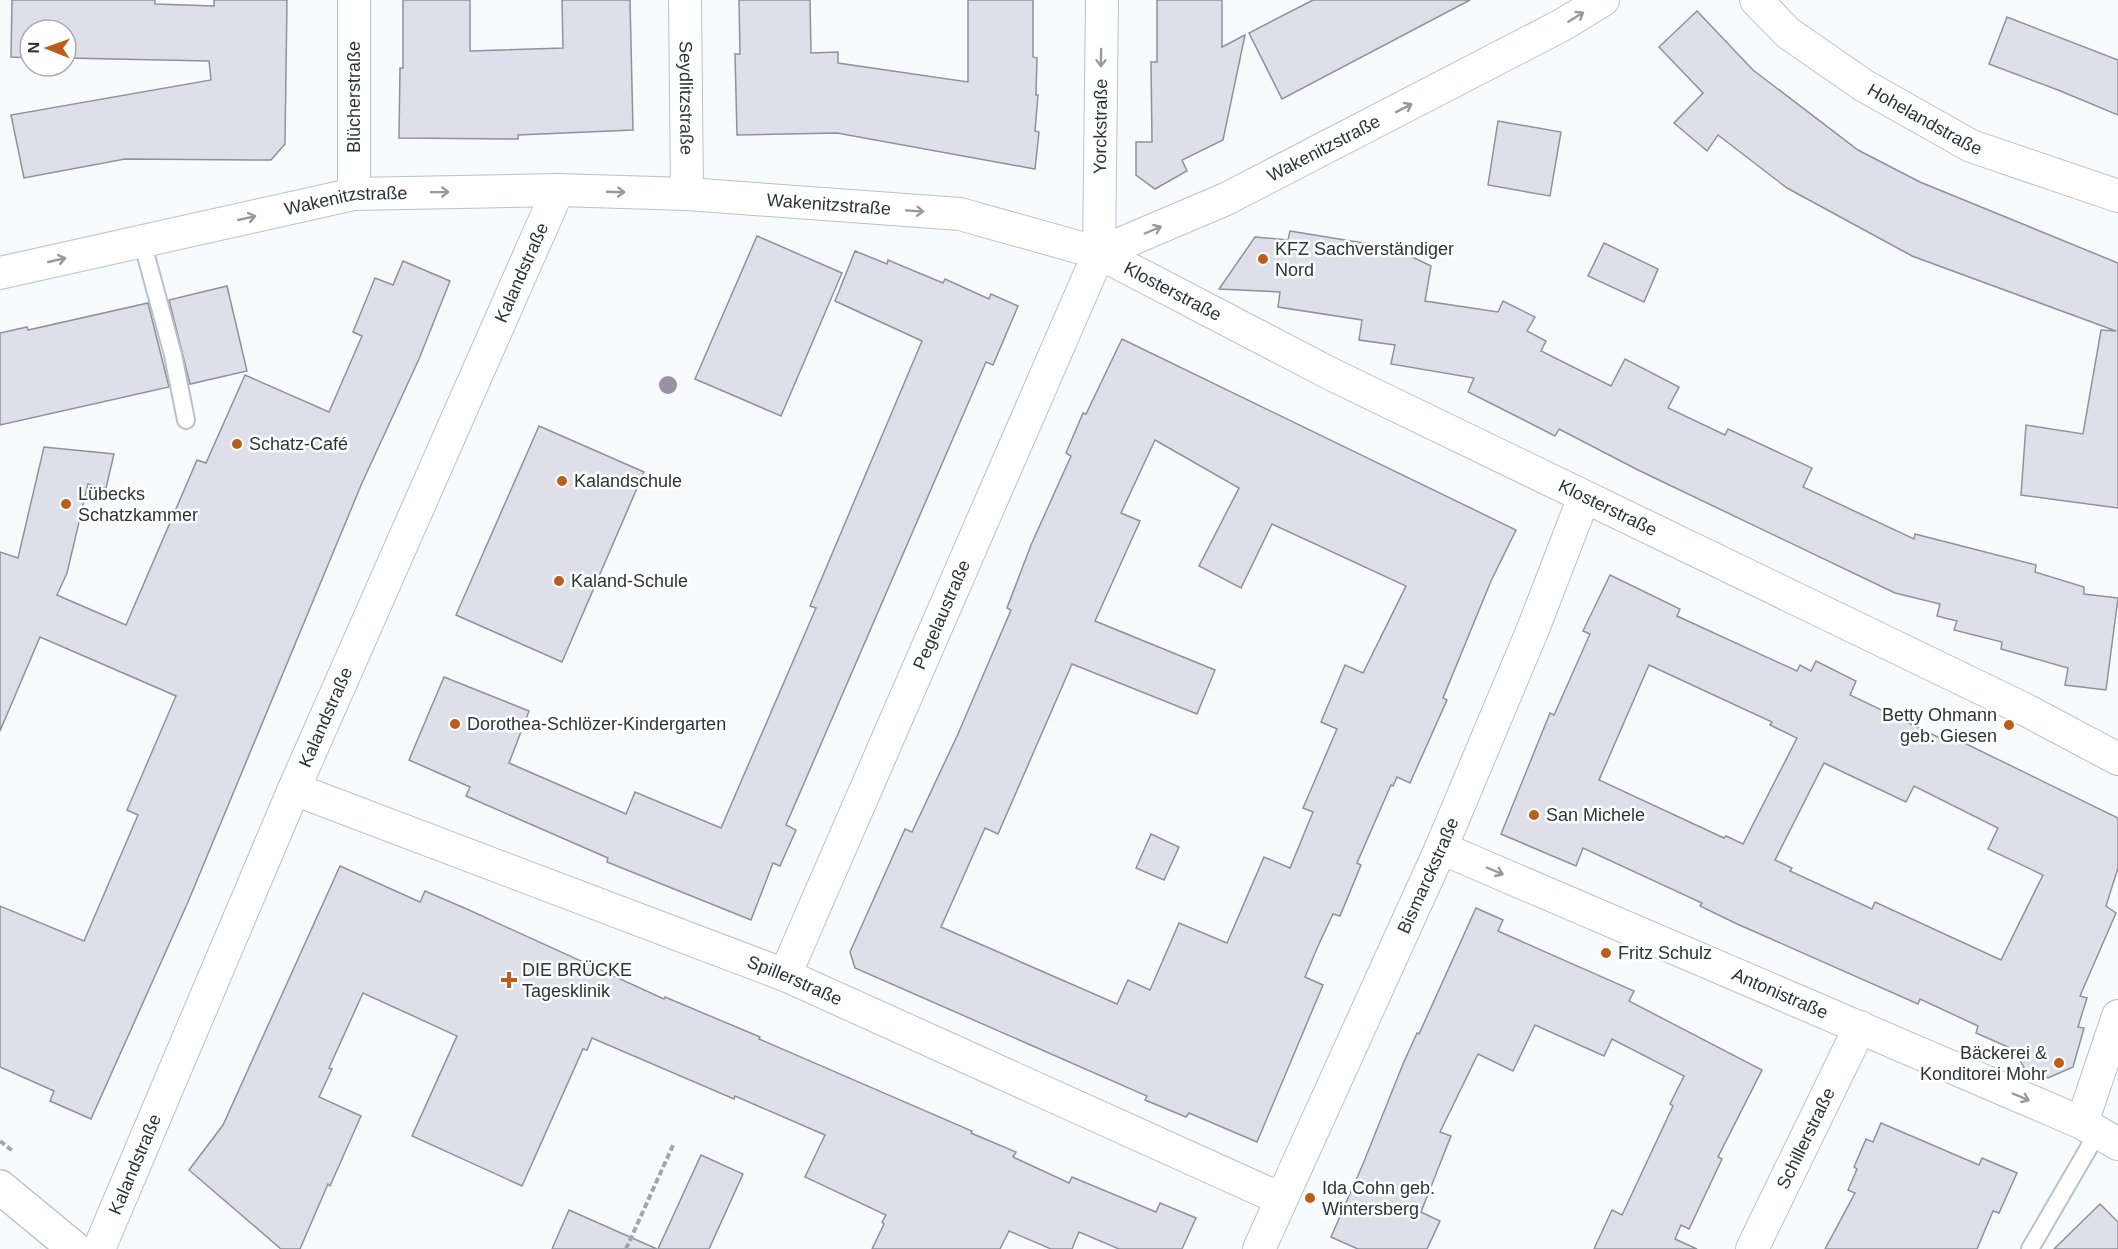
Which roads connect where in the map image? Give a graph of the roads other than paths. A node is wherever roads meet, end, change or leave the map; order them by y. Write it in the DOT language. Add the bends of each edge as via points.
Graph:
graph roads {
  1 [pos="354,0"];
  2 [pos="685,0"];
  3 [pos="1102,0"];
  4 [pos="1603,0"];
  5 [pos="1756,0"];
  6 [pos="558,190"];
  7 [pos="354,194"];
  8 [pos="687,194"];
  9 [pos="2118,196"];
  10 [pos="142,241"];
  11 [pos="1099,253"];
  12 [pos="0,273"];
  13 [pos="186,420"];
  14 [pos="1584,497"];
  15 [pos="2118,759"];
  16 [pos="294,789"];
  17 [pos="1441,848"];
  18 [pos="785,975"];
  19 [pos="2118,1016"];
  20 [pos="1860,1027"];
  21 [pos="2099,1133"];
  22 [pos="0,1187"];
  23 [pos="1281,1199"];
  24 [pos="75,1249"];
  25 [pos="99,1249"];
  26 [pos="1259,1249"];
  27 [pos="1752,1249"];
  28 [pos="2030,1249"];
  1 -- 7 [label="street, Blücherstraße"];
  2 -- 8 [label="street, Seydlitzstraße"];
  3 -- 11 [label="street, Yorckstraße, one-way"];
  11 -- 4 [label="street, Wakenitzstraße, one-way" via="1226,199 1562,26"];
  5 -- 9 [label="street, Hohelandstraße" via="1788,33 1863,85 1971,146"];
  7 -- 6 [label="street, Wakenitzstraße, one-way"];
  6 -- 8 [label="street, Wakenitzstraße, one-way"];
  6 -- 16 [label="street, Kalandstraße"];
  10 -- 7 [label="street, Wakenitzstraße, one-way"];
  8 -- 11 [label="street, Wakenitzstraße, one-way" via="960,214"];
  12 -- 10 [label="street, Wakenitzstraße, one-way"];
  10 -- 13 [label="lane"];
  11 -- 14 [label="street, Klosterstraße" via="1331,374"];
  11 -- 18 [label="street, Pegelaustraße"];
  14 -- 15 [label="street, Klosterstraße" via="2016,705"];
  14 -- 17 [label="street, Bismarckstraße"];
  16 -- 18 [label="street, Spillerstraße"];
  16 -- 25 [label="street, Kalandstraße"];
  17 -- 20 [label="street, Antonistraße, one-way"];
  17 -- 23 [label="street, Bismarckstraße"];
  18 -- 23 [label="street, Spillerstraße"];
  19 -- 21 [label="street"];
  20 -- 21 [label="street, Antonistraße, one-way"];
  20 -- 27 [label="street, Schillerstraße"];
  21 -- 28 [label="lane"];
  22 -- 24 [label="main road"];
  23 -- 26 [label="street, Bismarckstraße"];
}
